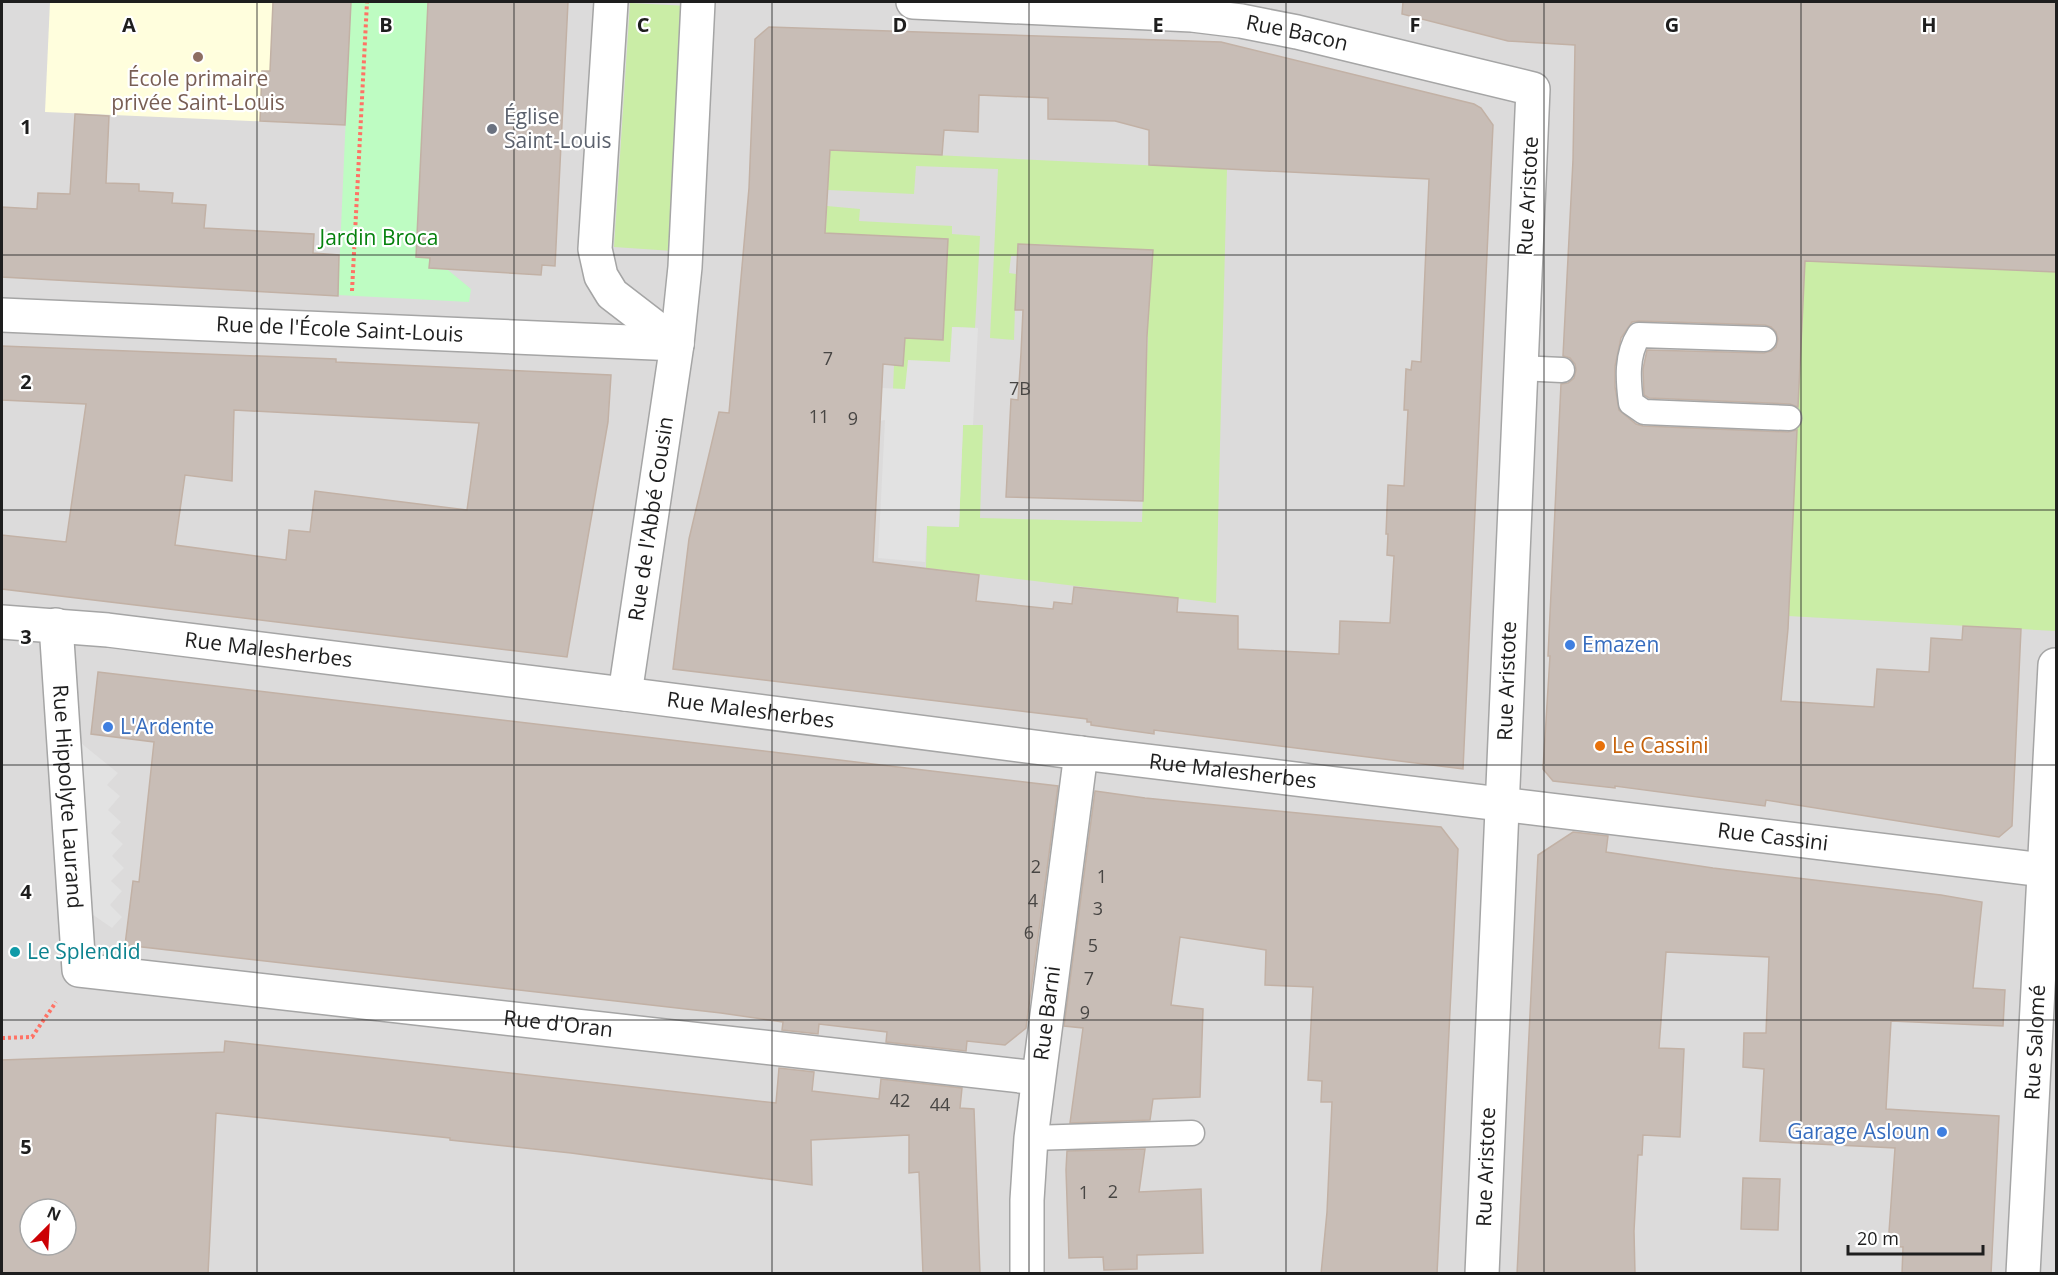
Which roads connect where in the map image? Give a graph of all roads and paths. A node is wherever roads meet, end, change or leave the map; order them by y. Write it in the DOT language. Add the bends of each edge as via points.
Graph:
graph roads {
  1 [pos="367,2"];
  2 [pos="611,2"];
  3 [pos="698,2"];
  4 [pos="913,2"];
  5 [pos="1533,89"];
  6 [pos="2,315"];
  7 [pos="350,330"];
  8 [pos="1764,339"];
  9 [pos="677,344"];
  10 [pos="1520,368"];
  11 [pos="1562,370"];
  12 [pos="1789,418"];
  13 [pos="2,622"];
  14 [pos="56,625"];
  15 [pos="2056,665"];
  16 [pos="625,694"];
  17 [pos="1082,753"];
  18 [pos="1502,805"];
  19 [pos="2050,872"];
  20 [pos="79,970"];
  21 [pos="32,1037"];
  22 [pos="2,1038"];
  23 [pos="1038,1078"];
  24 [pos="1192,1133"];
  25 [pos="1031,1138"];
  26 [pos="1027,1274"];
  27 [pos="1482,1274"];
  28 [pos="2023,1274"];
  1 -- 7 [label="path"];
  2 -- 9 [label="street" via="595,249 601,276 612,294"];
  3 -- 9 [label="street, Rue de l'Abbé Cousin" via="686,267"];
  4 -- 5 [label="street, Rue Bacon" via="1192,15 1241,21"];
  5 -- 10 [label="street, Rue Aristote"];
  6 -- 7 [label="street, Rue de l'École Saint-Louis"];
  7 -- 9 [label="street, Rue de l'École Saint-Louis"];
  8 -- 12 [label="lane" via="1639,335 1621,375 1631,403 1644,412"];
  9 -- 16 [label="street, Rue de l'Abbé Cousin"];
  10 -- 11 [label="lane"];
  10 -- 18 [label="street, Rue Aristote"];
  13 -- 14 [label="street, Rue Malesherbes"];
  14 -- 16 [label="street, Rue Malesherbes"];
  14 -- 20 [label="street, Rue Hippolyte Laurand"];
  15 -- 19 [label="street, Rue Salomé"];
  16 -- 17 [label="street, Rue Malesherbes"];
  17 -- 18 [label="street, Rue Malesherbes"];
  17 -- 23 [label="street, Rue Barni"];
  18 -- 19 [label="street, Rue Cassini"];
  18 -- 27 [label="street, Rue Aristote"];
  19 -- 28 [label="street, Rue Salomé"];
  20 -- 23 [label="street, Rue d'Oran"];
  21 -- 22 [label="path"];
  23 -- 25 [label="street, Rue Barni"];
  24 -- 25 [label="lane"];
  25 -- 26 [label="street, Rue Barni"];
}
